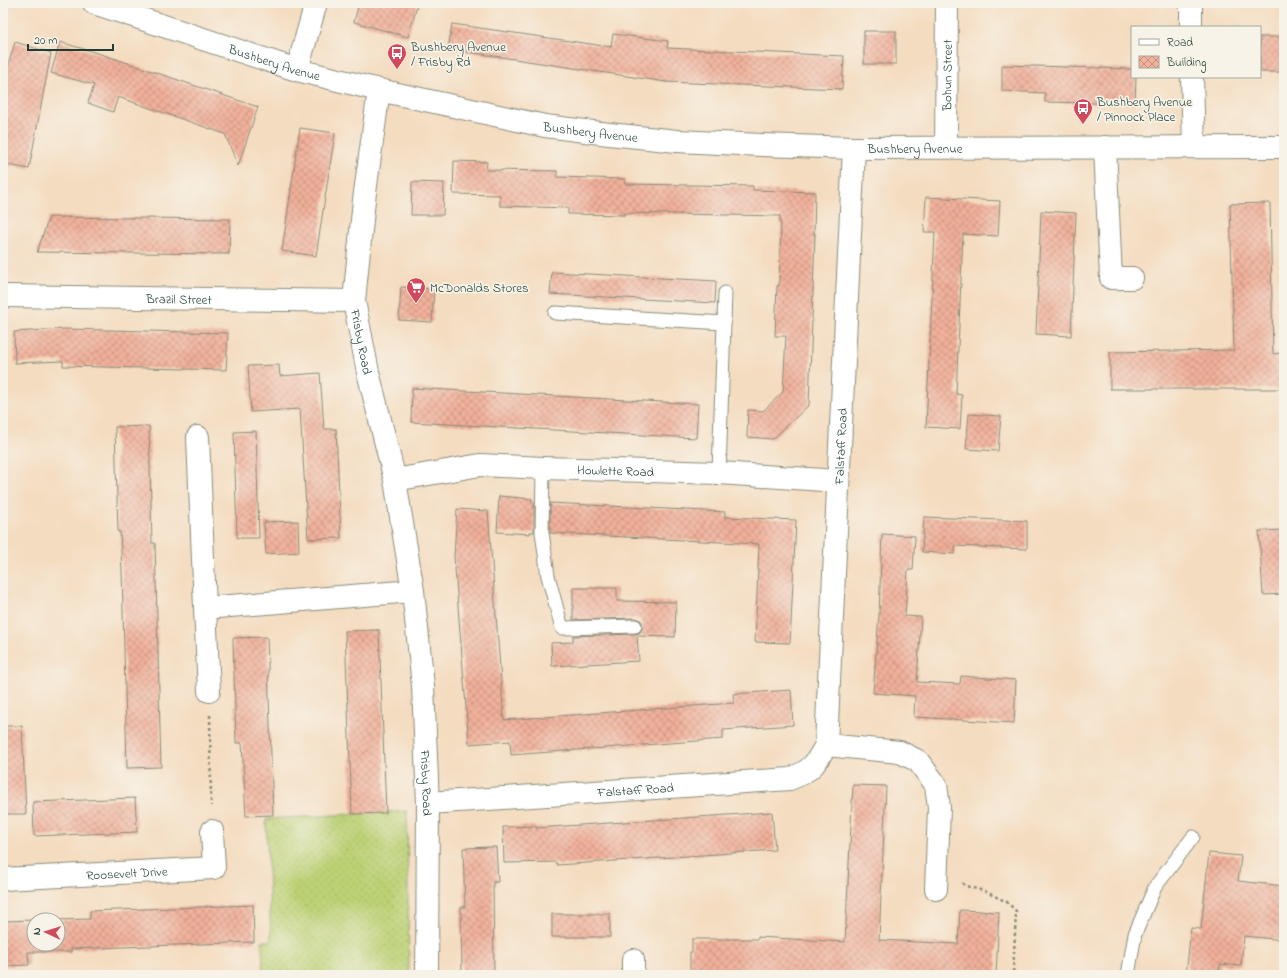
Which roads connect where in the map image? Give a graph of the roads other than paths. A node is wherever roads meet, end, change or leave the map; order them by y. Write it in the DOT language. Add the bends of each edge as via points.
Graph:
graph roads {
  1 [pos="94,3"];
  2 [pos="316,3"];
  3 [pos="947,3"];
  4 [pos="1191,3"];
  5 [pos="1191,26"];
  6 [pos="298,70"];
  7 [pos="1192,78"];
  8 [pos="379,90"];
  9 [pos="1105,147"];
  10 [pos="1194,147"];
  11 [pos="1284,147"];
  12 [pos="854,148"];
  13 [pos="946,148"];
  14 [pos="1132,278"];
  15 [pos="725,293"];
  16 [pos="3,296"];
  17 [pos="354,301"];
  18 [pos="554,313"];
  19 [pos="724,323"];
  20 [pos="198,437"];
  21 [pos="543,468"];
  22 [pos="719,473"];
  23 [pos="395,480"];
  24 [pos="838,481"];
  25 [pos="413,591"];
  26 [pos="205,608"];
  27 [pos="636,626"];
  28 [pos="209,691"];
  29 [pos="826,745"];
  30 [pos="428,802"];
  31 [pos="212,831"];
  32 [pos="1193,837"];
  33 [pos="3,879"];
  34 [pos="936,888"];
  35 [pos="427,975"];
  36 [pos="1128,975"];
  1 -- 6 [label="street, Bushbery Avenue"];
  2 -- 6 [label="street"];
  3 -- 13 [label="street, Bohun Street"];
  4 -- 5 [label="street"];
  6 -- 8 [label="street, Bushbery Avenue"];
  7 -- 10 [label="street"];
  8 -- 12 [label="street, Bushbery Avenue" via="545,126 609,134 747,144"];
  8 -- 17 [label="street, Frisby Road"];
  9 -- 10 [label="street, Bushbery Avenue"];
  9 -- 13 [label="street, Bushbery Avenue"];
  9 -- 14 [label="street" via="1111,278"];
  10 -- 11 [label="street, Bushbery Avenue"];
  12 -- 13 [label="street, Bushbery Avenue"];
  12 -- 24 [label="street, Falstaff Road"];
  15 -- 19 [label="lane"];
  16 -- 17 [label="street, Brazil Street"];
  17 -- 23 [label="street, Frisby Road" via="368,372"];
  18 -- 19 [label="lane"];
  19 -- 22 [label="lane"];
  20 -- 26 [label="street"];
  21 -- 22 [label="street, Howlette Road"];
  21 -- 23 [label="street, Howlette Road" via="480,465"];
  21 -- 27 [label="lane" via="542,532 548,576 562,628"];
  22 -- 24 [label="street, Howlette Road"];
  23 -- 25 [label="street, Frisby Road"];
  24 -- 29 [label="street, Falstaff Road"];
  25 -- 26 [label="street"];
  25 -- 30 [label="street, Frisby Road" via="423,686"];
  26 -- 28 [label="street"];
  29 -- 30 [label="street, Falstaff Road" via="818,760 806,772 790,779"];
  29 -- 34 [label="street" via="900,752 918,761 936,785 939,807"];
  30 -- 35 [label="street, Frisby Road"];
  31 -- 33 [label="street, Roosevelt Drive" via="214,868"];
  32 -- 36 [label="lane" via="1155,887 1135,934"];
}
